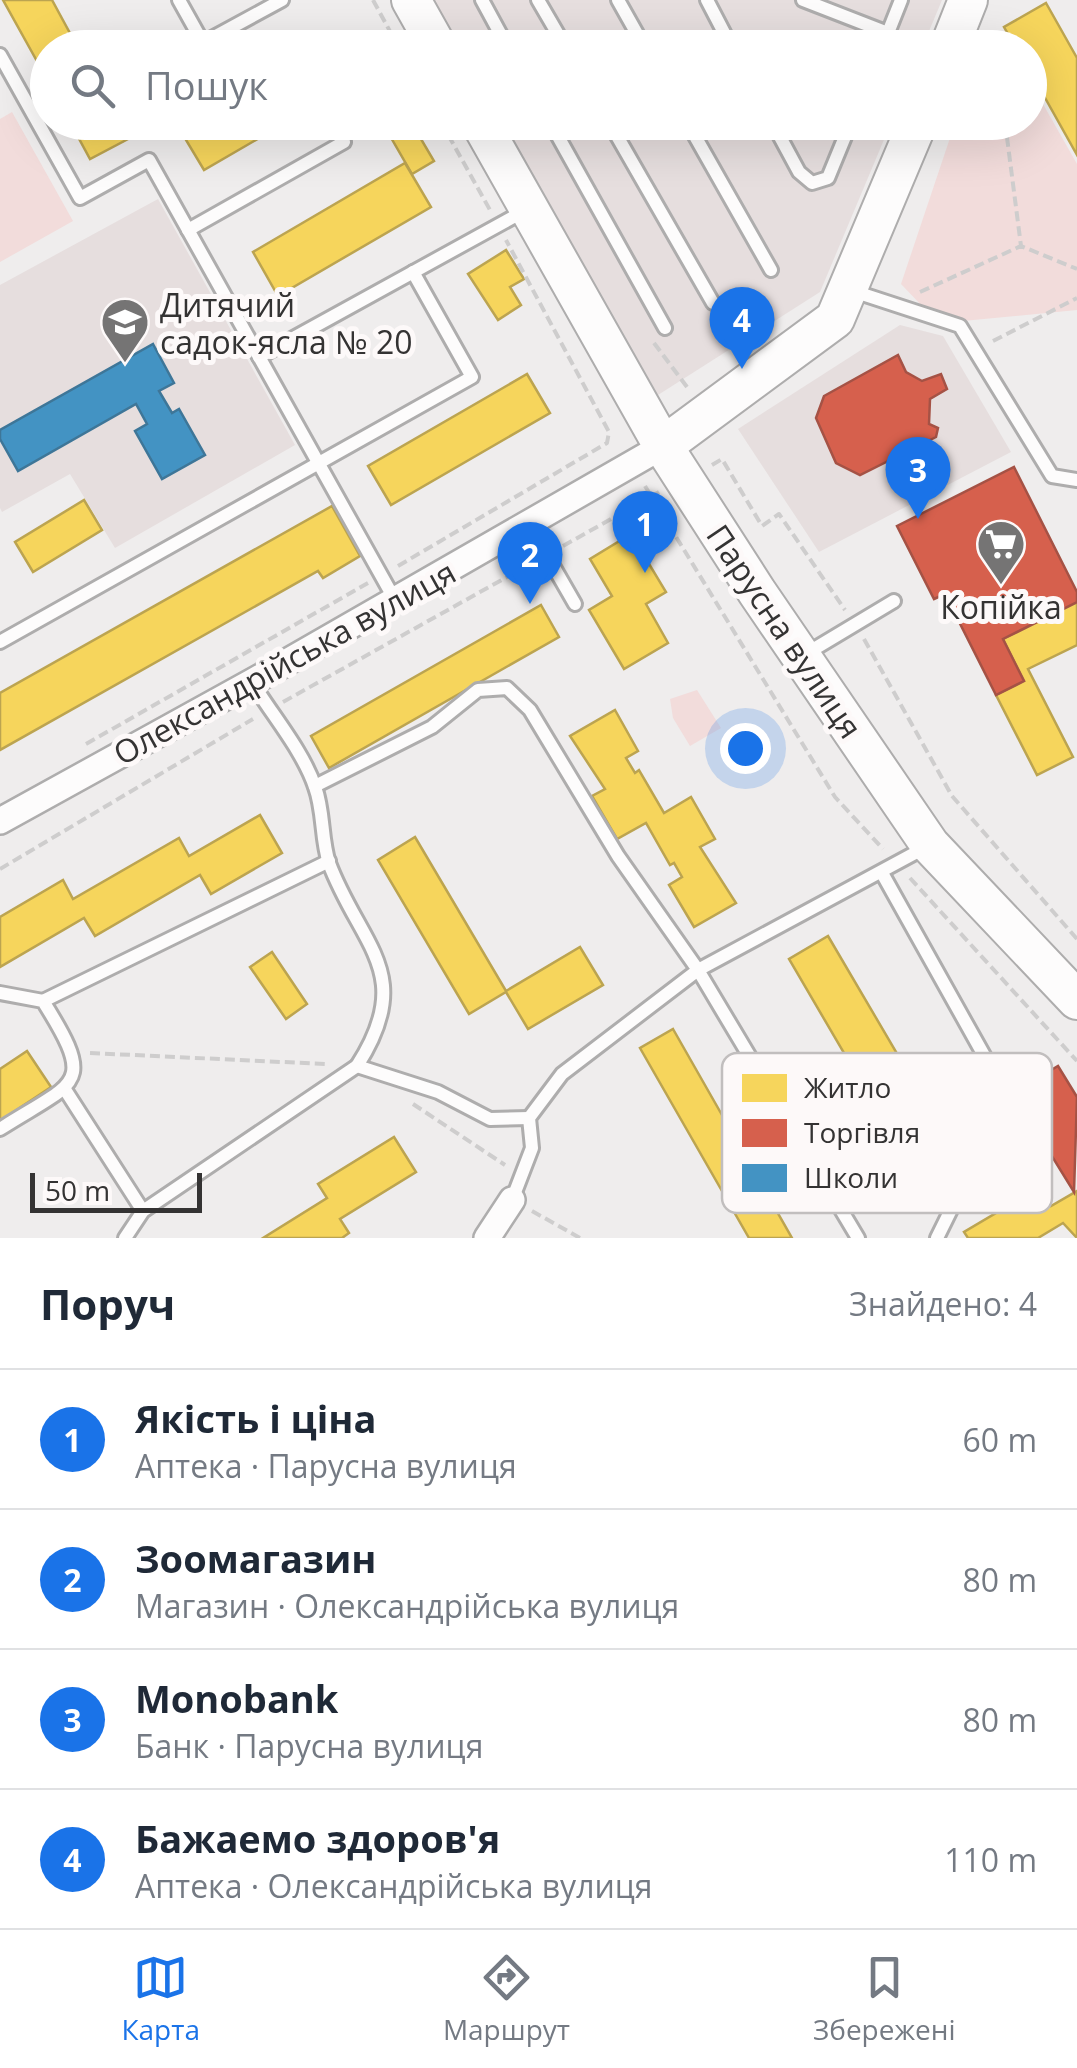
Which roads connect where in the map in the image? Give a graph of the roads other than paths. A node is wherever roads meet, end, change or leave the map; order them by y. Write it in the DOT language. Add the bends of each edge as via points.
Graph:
graph roads {
  1 [pos="180,0"];
  2 [pos="282,0"];
  3 [pos="411,0"];
  4 [pos="482,0"];
  5 [pos="538,0"];
  6 [pos="618,0"];
  7 [pos="706,0"];
  8 [pos="803,0"];
  9 [pos="902,0"];
  10 [pos="968,0"];
  11 [pos="196,30"];
  12 [pos="227,30"];
  13 [pos="428,30"];
  14 [pos="498,30"];
  15 [pos="556,30"];
  16 [pos="635,30"];
  17 [pos="722,30"];
  18 [pos="880,30"];
  19 [pos="889,30"];
  20 [pos="956,30"];
  21 [pos="0,55"];
  22 [pos="30,109"];
  23 [pos="48,140"];
  24 [pos="486,140"];
  25 [pos="560,140"];
  26 [pos="619,140"];
  27 [pos="698,140"];
  28 [pos="781,140"];
  29 [pos="844,140"];
  30 [pos="911,140"];
  31 [pos="344,142"];
  32 [pos="513,217"];
  33 [pos="188,230"];
  34 [pos="771,270"];
  35 [pos="413,272"];
  36 [pos="851,291"];
  37 [pos="713,303"];
  38 [pos="664,328"];
  39 [pos="259,356"];
  40 [pos="648,455"];
  41 [pos="318,463"];
  42 [pos="1077,480"];
  43 [pos="529,524"];
  44 [pos="395,600"];
  45 [pos="894,602"];
  46 [pos="575,604"];
  47 [pos="0,642"];
  48 [pos="802,656"];
  49 [pos="252,682"];
  50 [pos="315,786"];
  51 [pos="3,813"];
  52 [pos="930,845"];
  53 [pos="329,862"];
  54 [pos="882,872"];
  55 [pos="698,970"];
  56 [pos="0,992"];
  57 [pos="1077,1000"];
  58 [pos="43,1001"];
  59 [pos="748,1053"];
  60 [pos="983,1053"];
  61 [pos="357,1066"];
  62 [pos="64,1088"];
  63 [pos="529,1118"];
  64 [pos="0,1129"];
  65 [pos="518,1188"];
  66 [pos="143,1210"];
  67 [pos="843,1213"];
  68 [pos="949,1213"];
  69 [pos="125,1238"];
  70 [pos="487,1238"];
  71 [pos="858,1238"];
  72 [pos="937,1238"];
  1 -- 11 [label="lane"];
  2 -- 12 [label="lane"];
  3 -- 13 [label="street"];
  4 -- 14 [label="lane"];
  5 -- 15 [label="lane"];
  6 -- 16 [label="lane"];
  7 -- 17 [label="lane"];
  8 -- 18 [label="lane"];
  9 -- 19 [label="lane"];
  10 -- 20 [label="street"];
  21 -- 22 [label="lane"];
  23 -- 33 [label="lane" via="80,198 148,160"];
  24 -- 32 [label="street, Парусна вулиця"];
  25 -- 38 [label="lane"];
  26 -- 37 [label="lane"];
  27 -- 34 [label="lane"];
  28 -- 29 [label="lane" via="798,172 812,183 828,178"];
  30 -- 36 [label="street, Олександрійська вулиця"];
  31 -- 33 [label="lane"];
  32 -- 35 [label="lane"];
  32 -- 40 [label="street, Парусна вулиця"];
  33 -- 39 [label="lane"];
  35 -- 39 [label="lane"];
  35 -- 41 [label="lane" via="472,377"];
  36 -- 40 [label="street, Олександрійська вулиця" via="818,335"];
  36 -- 42 [label="lane" via="960,326 1052,476"];
  39 -- 41 [label="lane"];
  40 -- 43 [label="street, Олександрійська вулиця"];
  40 -- 48 [label="street, Парусна вулиця" via="684,479"];
  41 -- 44 [label="lane"];
  41 -- 47 [label="lane"];
  43 -- 44 [label="street, Олександрійська вулиця"];
  43 -- 46 [label="lane"];
  44 -- 49 [label="street, Олександрійська вулиця"];
  45 -- 48 [label="lane"];
  48 -- 52 [label="street, Парусна вулиця"];
  49 -- 50 [label="lane"];
  49 -- 51 [label="street, Олександрійська вулиця"];
  50 -- 53 [label="lane"];
  50 -- 55 [label="lane" via="432,727 478,690 507,688 530,710"];
  52 -- 54 [label="lane"];
  52 -- 57 [label="street, Парусна вулиця"];
  53 -- 58 [label="lane"];
  53 -- 61 [label="lane" via="384,980 378,1034"];
  54 -- 55 [label="lane"];
  54 -- 60 [label="lane"];
  55 -- 59 [label="lane"];
  55 -- 63 [label="lane" via="562,1074"];
  56 -- 58 [label="lane"];
  58 -- 62 [label="lane" via="76,1052 74,1074"];
  61 -- 63 [label="lane" via="438,1092 490,1119"];
  61 -- 66 [label="lane"];
  62 -- 64 [label="lane"];
  62 -- 66 [label="lane"];
  63 -- 65 [label="lane" via="532,1148"];
  65 -- 70 [label="street"];
  66 -- 69 [label="lane"];
  67 -- 71 [label="lane"];
  68 -- 72 [label="lane"];
}
